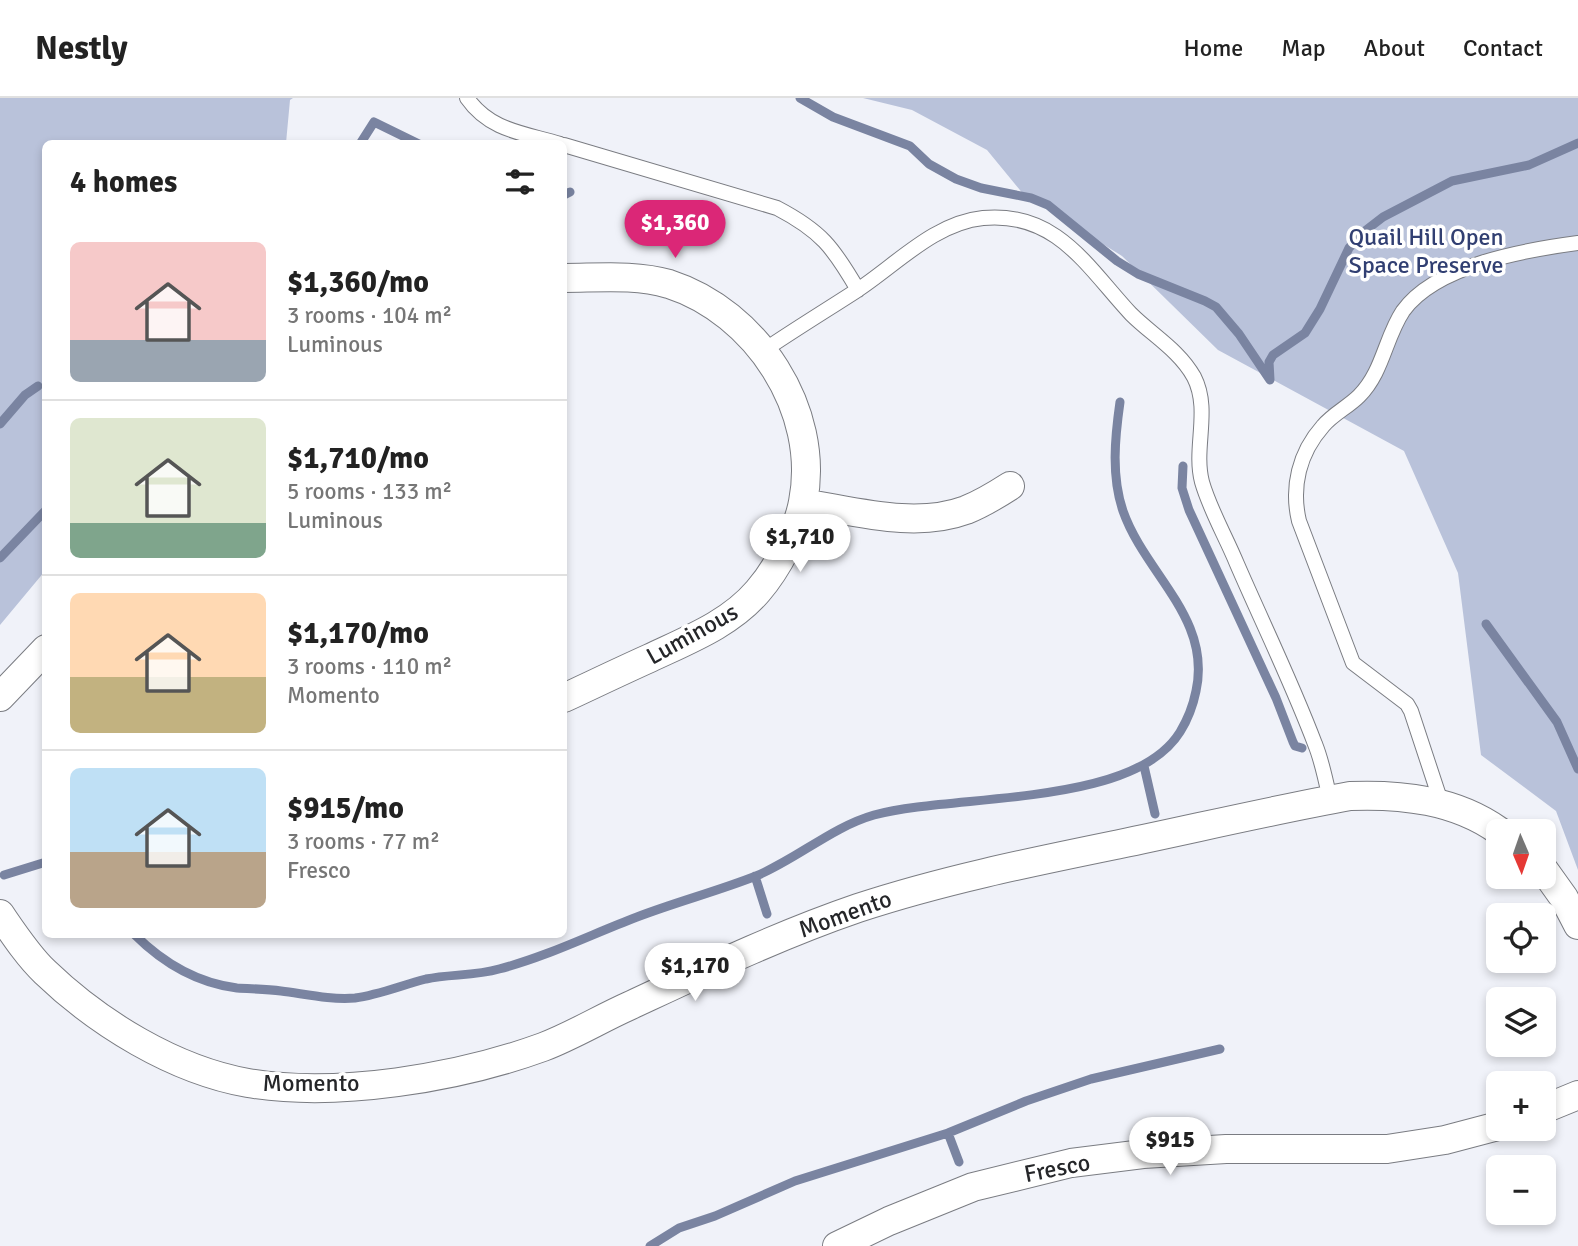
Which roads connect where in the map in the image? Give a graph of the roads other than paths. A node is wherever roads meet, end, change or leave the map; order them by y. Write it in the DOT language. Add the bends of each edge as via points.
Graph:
graph roads {
  1 [pos="467,98"];
  2 [pos="546,140"];
  3 [pos="567,145"];
  4 [pos="1578,243"];
  5 [pos="567,278"];
  6 [pos="858,290"];
  7 [pos="763,351"];
  8 [pos="1010,486"];
  9 [pos="803,503"];
  10 [pos="42,653"];
  11 [pos="0,697"];
  12 [pos="567,697"];
  13 [pos="1331,800"];
  14 [pos="1442,804"];
  15 [pos="1486,824"];
  16 [pos="1556,887"];
  17 [pos="0,914"];
  18 [pos="1578,925"];
  19 [pos="1578,1095"];
  20 [pos="1556,1103"];
  21 [pos="1486,1129"];
  22 [pos="837,1246"];
  1 -- 2 [label="lane" via="493,124"];
  3 -- 6 [label="lane" via="777,208 825,240"];
  4 -- 14 [label="lane" via="1538,248 1470,268 1418,294 1390,336 1372,380 1322,427 1298,475 1299,521 1353,663 1407,704"];
  5 -- 7 [label="street, Luminous" via="625,277 678,288 724,312"];
  6 -- 7 [label="lane"];
  6 -- 13 [label="lane" via="939,231 984,218 1013,219 1041,228 1073,248 1130,312 1168,345 1199,387 1201,480 1316,745"];
  7 -- 9 [label="street, Luminous" via="784,384 798,423 805,461"];
  8 -- 9 [label="street" via="968,509 927,518"];
  9 -- 12 [label="street, Luminous" via="774,572 732,615 700,635"];
  10 -- 11 [label="street"];
  13 -- 14 [label="street, Momento" via="1391,795"];
  13 -- 17 [label="street, Momento" via="895,895 739,955 545,1046 436,1077 375,1084 320,1088 247,1083 190,1066 139,1043 42,970"];
  14 -- 15 [label="street, Momento"];
  16 -- 18 [label="street"];
  19 -- 20 [label="street"];
  21 -- 22 [label="street, Fresco" via="1387,1149 1226,1149 1071,1163 973,1187"];
}
